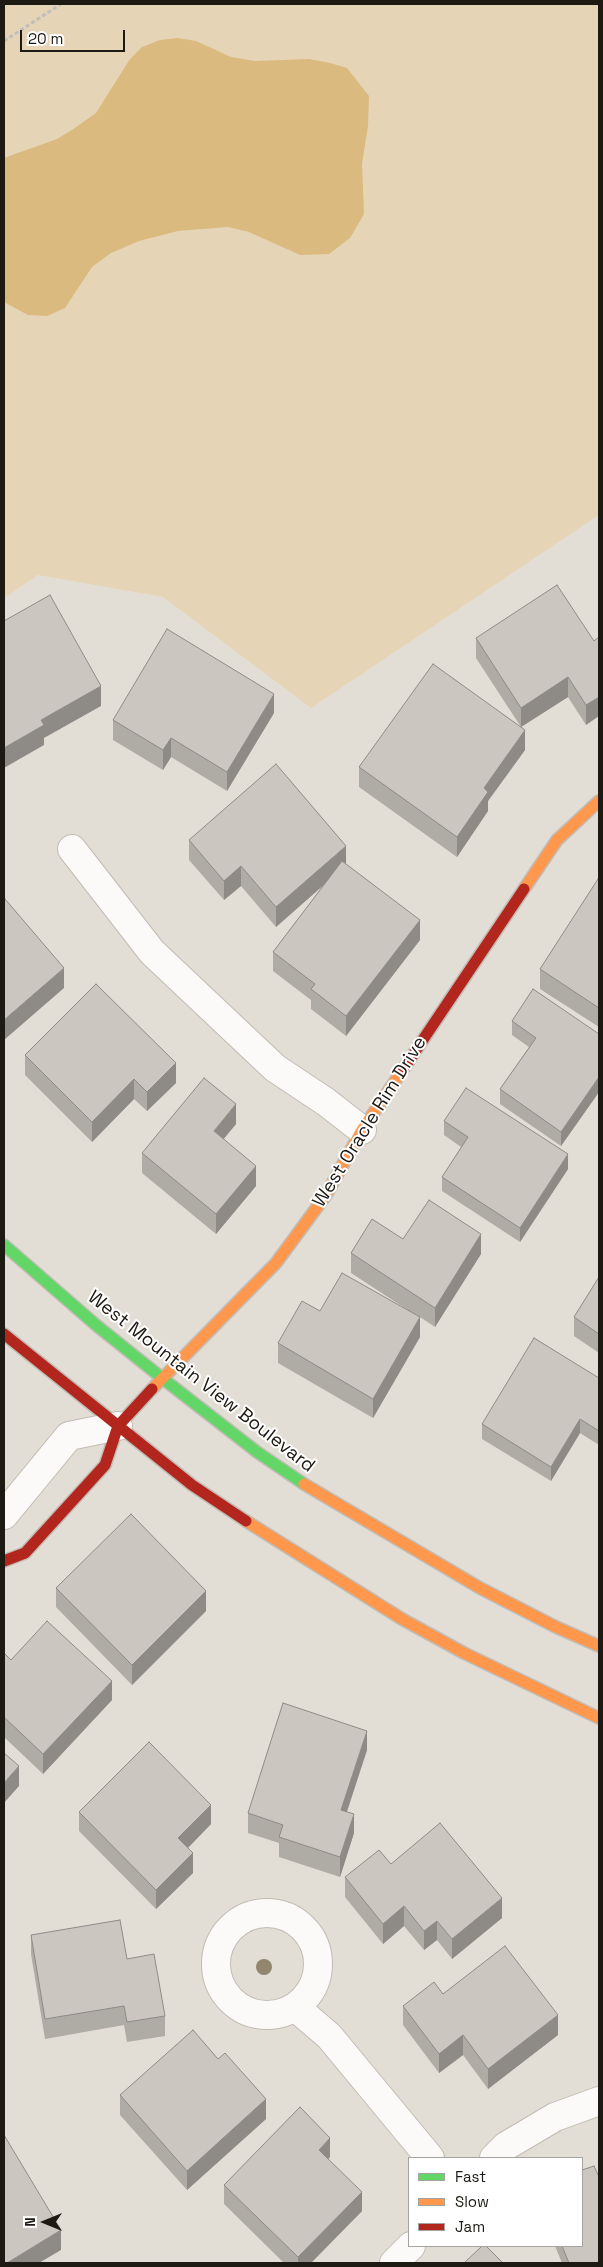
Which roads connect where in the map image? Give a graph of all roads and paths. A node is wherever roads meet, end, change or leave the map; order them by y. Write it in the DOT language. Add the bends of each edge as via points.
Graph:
graph roads {
  1 [pos="61,4"];
  2 [pos="4,41"];
  3 [pos="599,801"];
  4 [pos="72,850"];
  5 [pos="362,1130"];
  6 [pos="4,1246"];
  7 [pos="4,1334"];
  8 [pos="162,1378"];
  9 [pos="118,1426"];
  10 [pos="4,1515"];
  11 [pos="4,1561"];
  12 [pos="599,1646"];
  13 [pos="599,1718"];
  14 [pos="296,2007"];
  15 [pos="599,2101"];
  16 [pos="429,2157"];
  17 [pos="495,2157"];
  18 [pos="410,2247"];
  19 [pos="394,2263"];
  1 -- 2 [label="path"];
  3 -- 5 [label="street, West Oracle Rim Drive" via="557,840"];
  4 -- 5 [label="street" via="152,952 275,1068"];
  5 -- 8 [label="street, West Oracle Rim Drive" via="326,1195 276,1263"];
  6 -- 8 [label="street, West Mountain View Boulevard"];
  7 -- 9 [label="street"];
  8 -- 9 [label="street, West Oracle Rim Drive"];
  8 -- 12 [label="street, West Mountain View Boulevard" via="257,1452 314,1491 480,1588"];
  9 -- 10 [label="street" via="69,1436"];
  9 -- 11 [label="street, West Oracle Rim Drive" via="105,1465 26,1553"];
  9 -- 13 [label="street" via="192,1485 402,1619 464,1653"];
  14 -- 16 [label="street" via="328,2036"];
  15 -- 17 [label="street" via="554,2117 506,2146"];
  18 -- 19 [label="street"];
}
